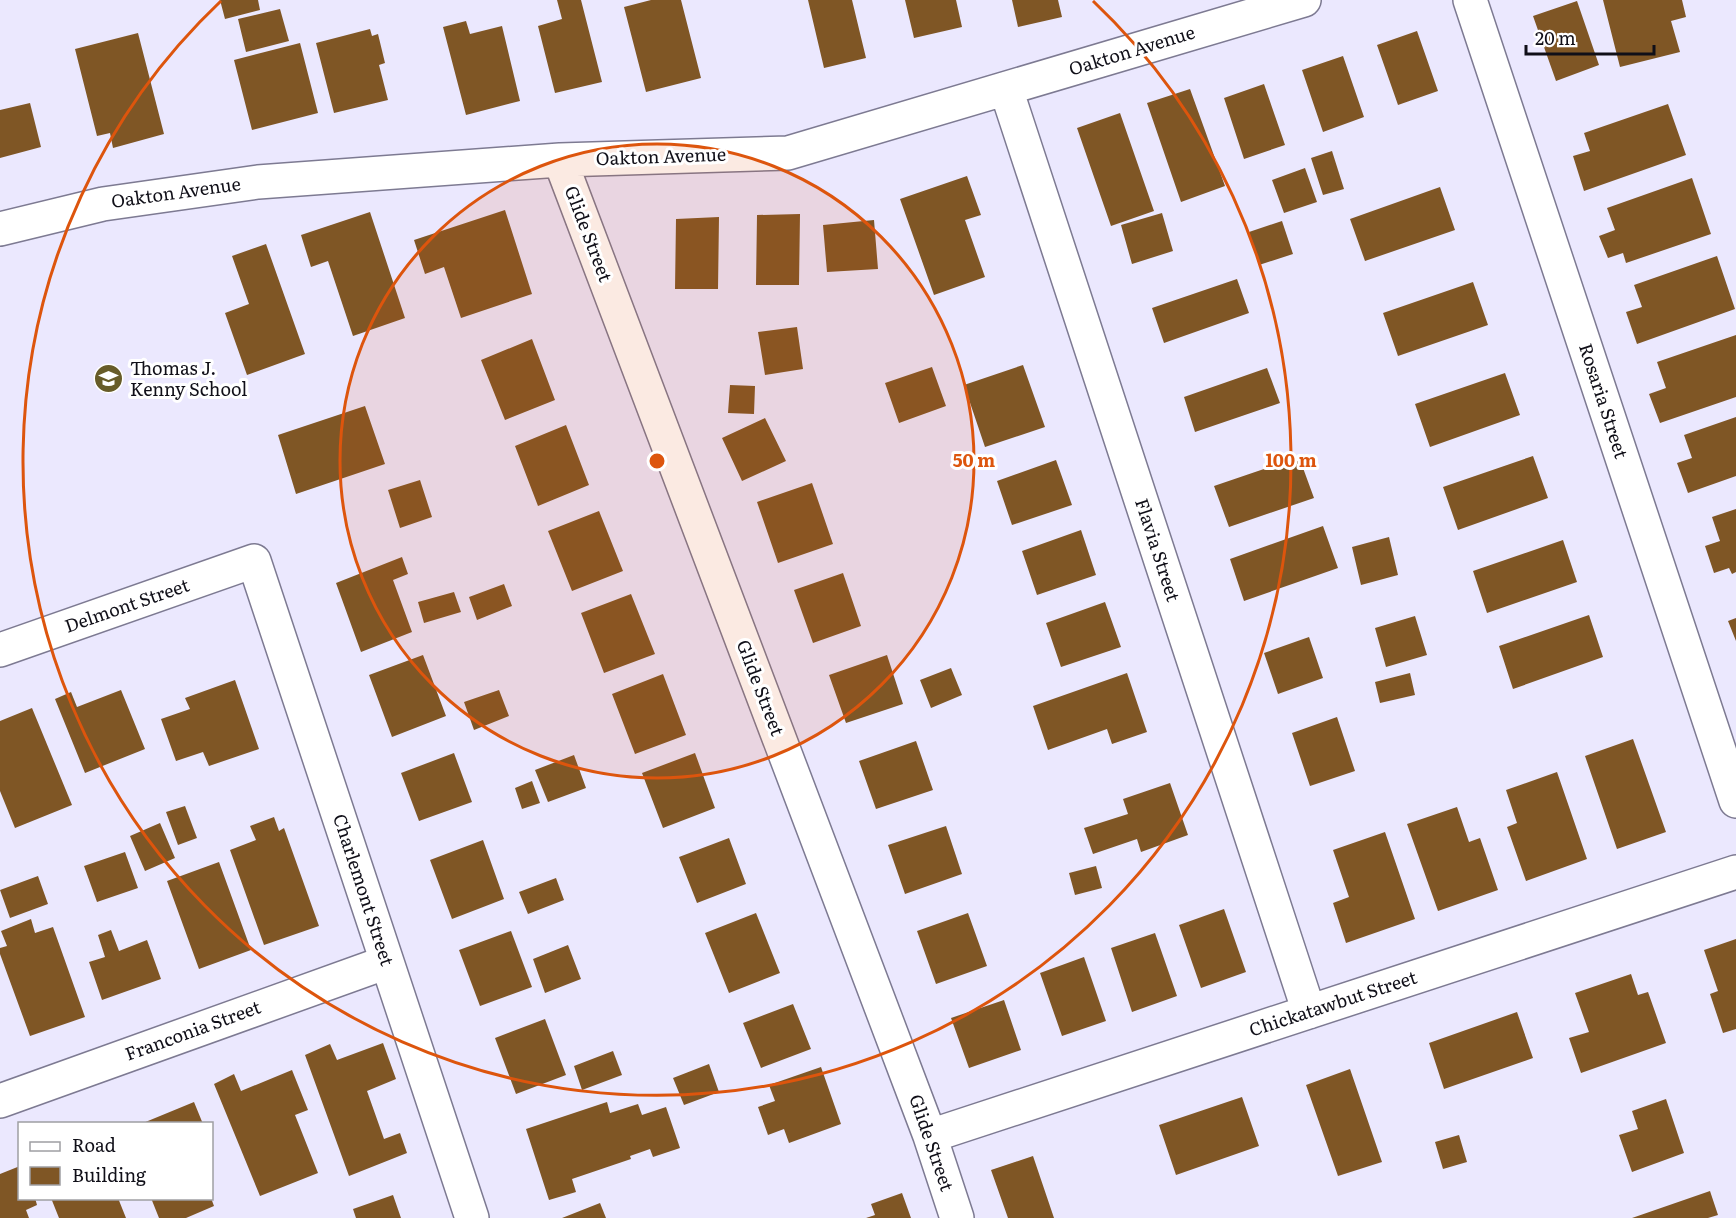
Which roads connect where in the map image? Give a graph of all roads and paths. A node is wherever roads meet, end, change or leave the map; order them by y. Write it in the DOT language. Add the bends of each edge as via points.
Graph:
graph roads {
  1 [pos="1304,0"];
  2 [pos="1470,0"];
  3 [pos="1006,88"];
  4 [pos="560,160"];
  5 [pos="0,229"];
  6 [pos="254,561"];
  7 [pos="0,650"];
  8 [pos="1736,801"];
  9 [pos="1736,872"];
  10 [pos="387,962"];
  11 [pos="1309,1012"];
  12 [pos="0,1101"];
  13 [pos="930,1136"];
  14 [pos="472,1218"];
  15 [pos="957,1218"];
  1 -- 3 [label="street, Oakton Avenue"];
  2 -- 8 [label="street, Rosaria Street"];
  3 -- 4 [label="street, Oakton Avenue" via="788,153"];
  3 -- 11 [label="street, Flavia Street"];
  4 -- 5 [label="street, Oakton Avenue" via="258,182 103,204"];
  4 -- 13 [label="street, Glide Street"];
  6 -- 7 [label="street, Delmont Street"];
  6 -- 10 [label="street, Charlemont Street"];
  9 -- 11 [label="street, Chickatawbut Street"];
  10 -- 12 [label="street, Franconia Street"];
  10 -- 14 [label="street, Charlemont Street"];
  11 -- 13 [label="street, Chickatawbut Street"];
  13 -- 15 [label="street, Glide Street"];
}
